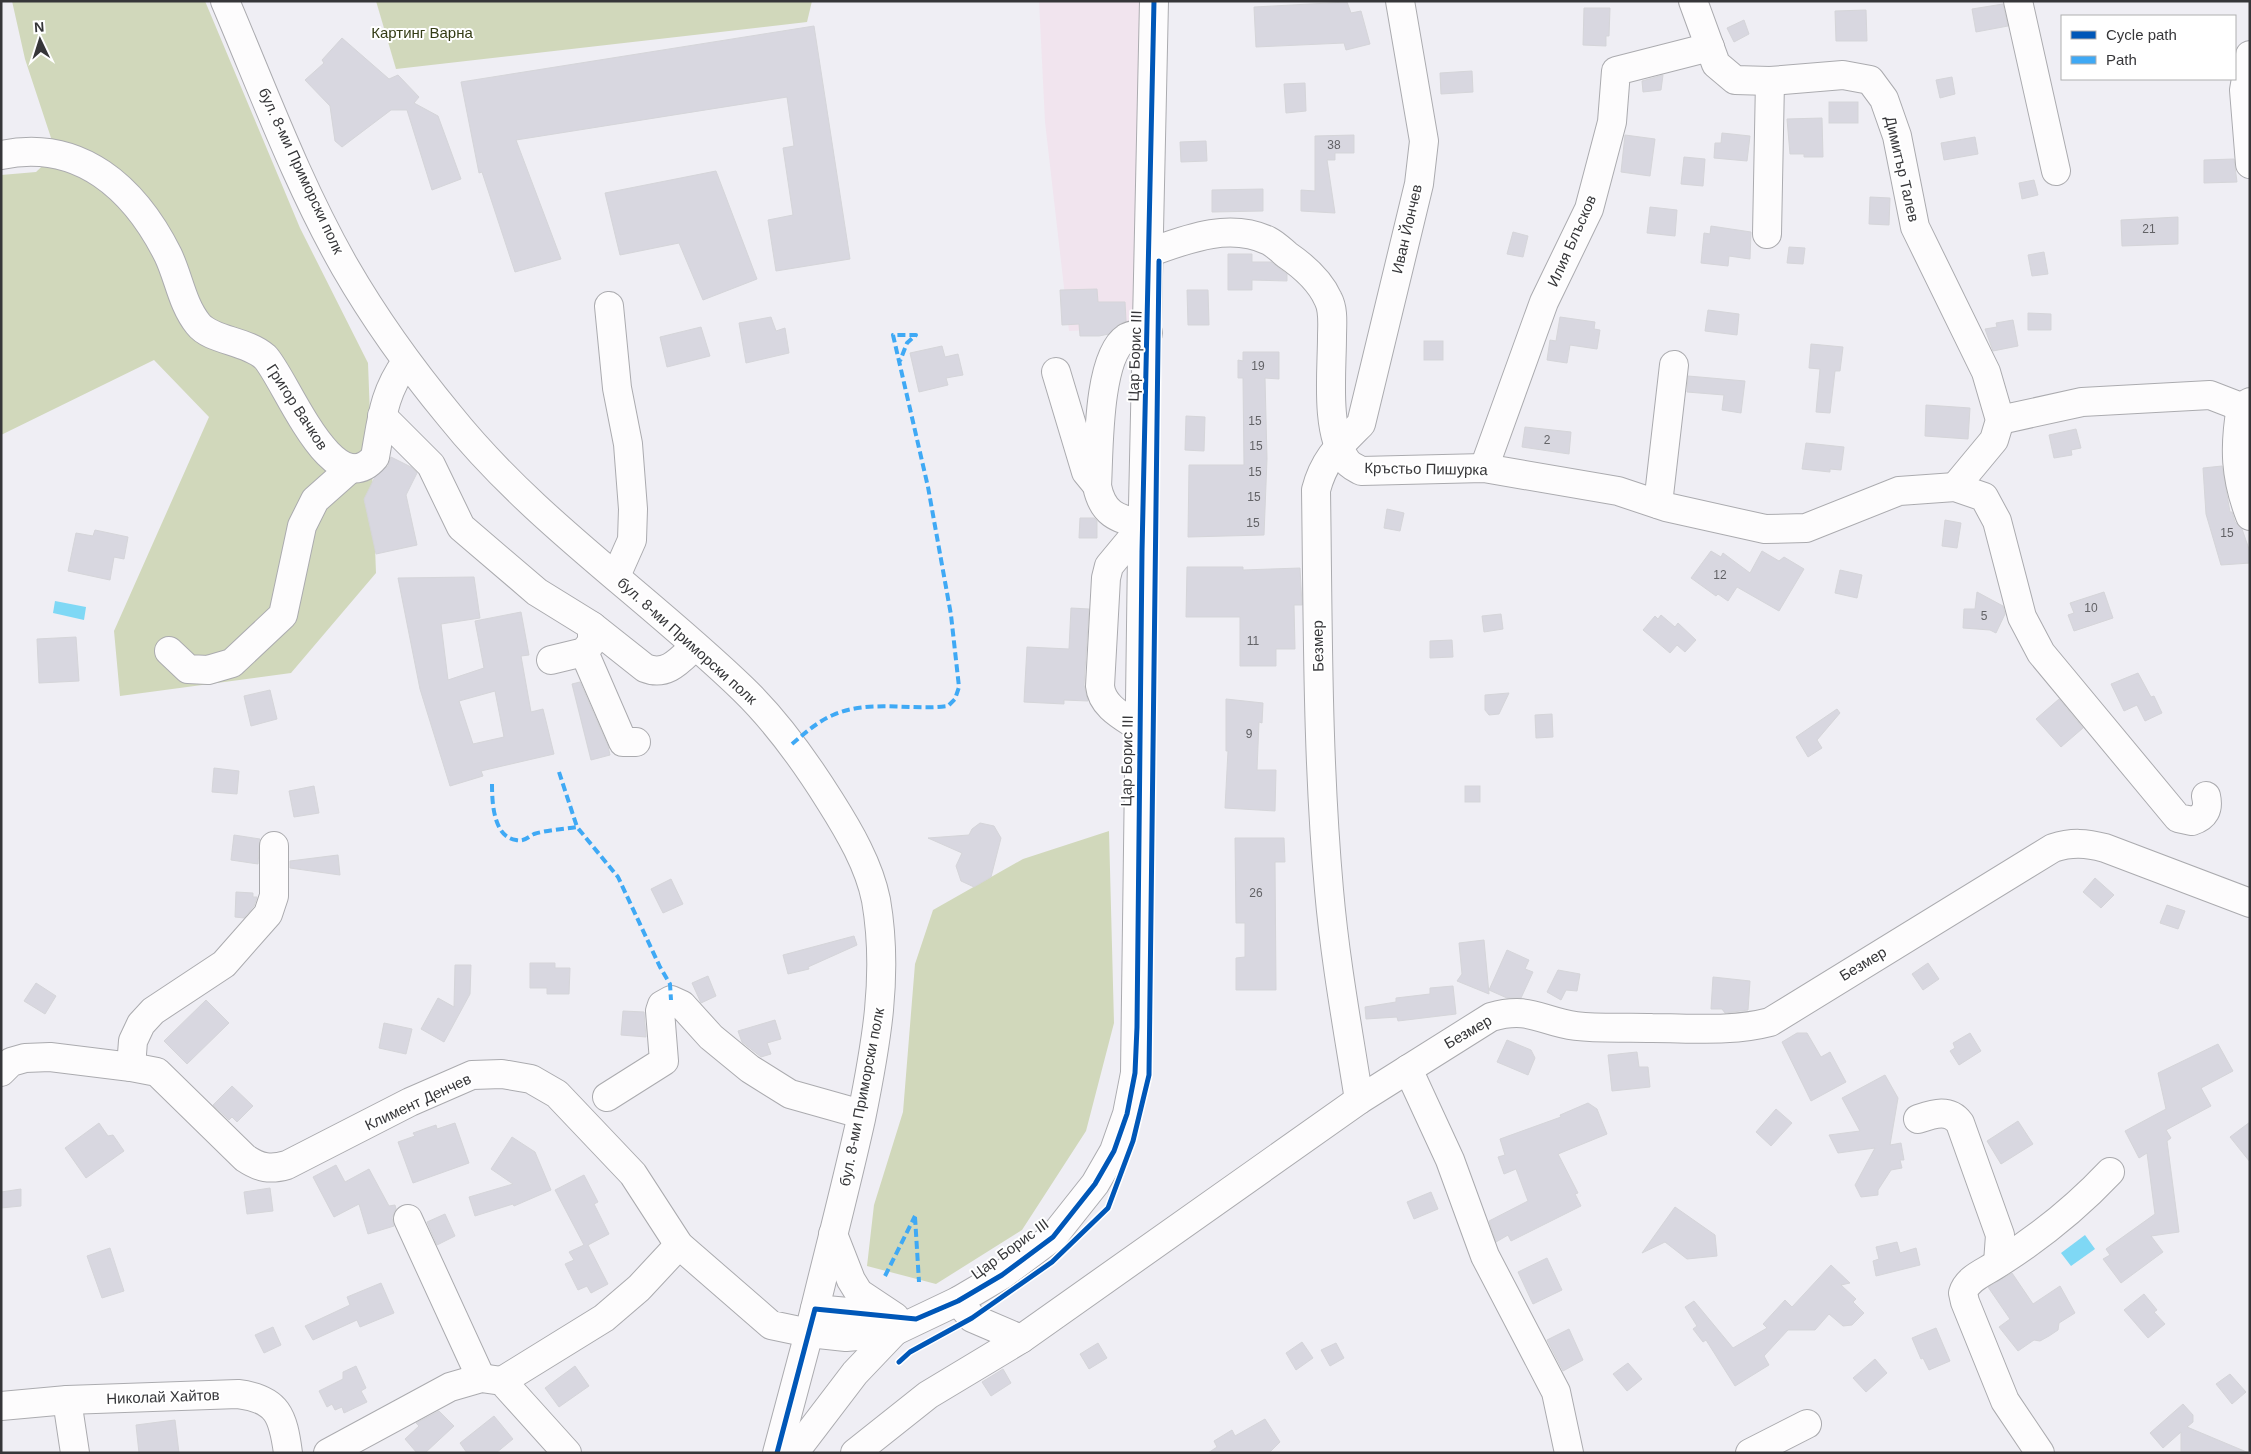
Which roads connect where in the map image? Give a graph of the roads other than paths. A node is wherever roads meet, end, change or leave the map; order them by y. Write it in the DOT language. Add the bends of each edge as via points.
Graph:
graph roads {
  1 [pos="225,1"];
  2 [pos="1154,1"];
  3 [pos="1400,1"];
  4 [pos="1692,1"];
  5 [pos="2018,1"];
  6 [pos="1710,47"];
  7 [pos="2250,55"];
  8 [pos="1770,81"];
  9 [pos="1,155"];
  10 [pos="2250,164"];
  11 [pos="2056,171"];
  12 [pos="1767,234"];
  13 [pos="1150,252"];
  14 [pos="609,306"];
  15 [pos="1148,333"];
  16 [pos="406,362"];
  17 [pos="1674,365"];
  18 [pos="1056,372"];
  19 [pos="2246,404"];
  20 [pos="382,416"];
  21 [pos="2000,420"];
  22 [pos="1339,446"];
  23 [pos="351,468"];
  24 [pos="1484,468"];
  25 [pos="1097,486"];
  26 [pos="1955,487"];
  27 [pos="1658,504"];
  28 [pos="2250,516"];
  29 [pos="1143,525"];
  30 [pos="616,576"];
  31 [pos="592,626"];
  32 [pos="696,646"];
  33 [pos="169,651"];
  34 [pos="584,652"];
  35 [pos="551,660"];
  36 [pos="1140,728"];
  37 [pos="636,742"];
  38 [pos="2206,796"];
  39 [pos="274,846"];
  40 [pos="2250,903"];
  41 [pos="132,1067"];
  42 [pos="1408,1069"];
  43 [pos="1,1072"];
  44 [pos="607,1097"];
  45 [pos="1359,1100"];
  46 [pos="862,1114"];
  47 [pos="1918,1119"];
  48 [pos="2110,1172"];
  49 [pos="408,1219"];
  50 [pos="833,1234"];
  51 [pos="679,1245"];
  52 [pos="1998,1263"];
  53 [pos="958,1301"];
  54 [pos="812,1321"];
  55 [pos="902,1322"];
  56 [pos="1021,1339"];
  57 [pos="491,1379"];
  58 [pos="68,1400"];
  59 [pos="1,1406"];
  60 [pos="1807,1424"];
  61 [pos="76,1453"];
  62 [pos="288,1453"];
  63 [pos="328,1453"];
  64 [pos="567,1453"];
  65 [pos="777,1453"];
  66 [pos="794,1453"];
  67 [pos="855,1453"];
  68 [pos="1569,1453"];
  69 [pos="1750,1453"];
  70 [pos="2040,1453"];
  1 -- 16 [label="street, бул. 8-ми Приморски полк" via="314,206 346,268"];
  2 -- 13 [label="street, Цар Борис III"];
  3 -- 22 [label="street, Иван Йончев" via="1424,141 1419,184 1361,424"];
  4 -- 6 [label="street, Димитър Талев"];
  5 -- 11 [label="street"];
  6 -- 8 [label="street, Димитър Талев" via="1716,64 1735,80"];
  6 -- 24 [label="street, Илия Блъсков" via="1616,71 1612,122 1589,209 1544,302"];
  7 -- 10 [label="street" via="2244,90"];
  8 -- 12 [label="street"];
  8 -- 21 [label="street, Димитър Талев" via="1843,75 1870,80 1884,99 1897,136 1916,227 1986,372"];
  9 -- 23 [label="street, Григор Вачков" via="13,152 56,153 96,168 123,189 152,226 169,257 189,312 200,327 248,345 266,359 328,455 338,464"];
  13 -- 15 [label="street, Цар Борис III"];
  13 -- 22 [label="street, Кръстьо Пишурка" via="1206,234 1234,234 1269,241 1304,267 1329,299 1333,419"];
  14 -- 30 [label="street" via="617,388 628,444 633,509 632,540"];
  15 -- 25 [label="street" via="1126,337 1109,367 1103,390"];
  15 -- 29 [label="street, Цар Борис III"];
  16 -- 20 [label="street" via="392,384"];
  16 -- 30 [label="street, бул. 8-ми Приморски полк" via="509,481"];
  17 -- 27 [label="street"];
  18 -- 25 [label="street" via="1086,472"];
  19 -- 21 [label="street" via="2210,395 2082,402"];
  19 -- 28 [label="street" via="2237,433 2237,473"];
  20 -- 23 [label="street" via="375,457"];
  20 -- 31 [label="street" via="431,465 461,527 537,592"];
  21 -- 26 [label="street" via="1994,440"];
  22 -- 24 [label="street, Кръстьо Пишурка" via="1346,462 1361,471"];
  22 -- 45 [label="street, Безмер" via="1321,470 1316,490 1319,706 1334,936"];
  23 -- 33 [label="street" via="315,500 302,526 283,615 232,663 208,670 188,669"];
  24 -- 27 [label="street, Кръстьо Пишурка" via="1618,491"];
  25 -- 29 [label="street" via="1108,512"];
  26 -- 27 [label="street, Кръстьо Пишурка" via="1899,491 1806,528 1765,528"];
  26 -- 38 [label="street" via="1984,497 1997,521 2022,616 2041,653 2178,818 2192,821 2202,816 2207,808"];
  29 -- 36 [label="street, Цар Борис III"];
  29 -- 36 [label="street" via="1109,566 1100,686 1105,703"];
  30 -- 32 [label="street, бул. 8-ми Приморски полк"];
  31 -- 32 [label="street" via="651,670 671,667"];
  31 -- 34 [label="street" via="592,642"];
  32 -- 46 [label="street, бул. 8-ми Приморски полк" via="745,690 792,744 855,843 875,894 881,939 882,986"];
  34 -- 35 [label="street"];
  34 -- 37 [label="street" via="623,742"];
  36 -- 53 [label="street, Цар Борис III" via="1136,1073 1126,1114 1114,1151 1095,1184 1053,1237 1002,1275"];
  39 -- 41 [label="street" via="274,896 268,914 224,964 153,1011 141,1024 133,1041"];
  40 -- 42 [label="street, Безмер" via="2105,848 2084,842 2067,844 2053,848 1770,1022 1745,1028 1600,1027 1558,1023 1512,1011 1491,1017"];
  41 -- 43 [label="street, Климент Денчев" via="50,1057 25,1058 12,1062"];
  41 -- 51 [label="street, Климент Денчев" via="157,1072 245,1158 258,1166 272,1169 287,1165 410,1102 472,1075 502,1074 531,1080 557,1094 633,1174"];
  42 -- 45 [label="street, Безмер"];
  42 -- 68 [label="street" via="1450,1160 1485,1256 1556,1392"];
  44 -- 46 [label="street" via="664,1061 660,1011 662,1005 671,1000 679,1002 711,1037 750,1069 790,1094"];
  45 -- 56 [label="street"];
  46 -- 50 [label="street, бул. 8-ми Приморски полк"];
  47 -- 52 [label="street" via="1945,1113 1956,1117 1960,1123 2000,1235"];
  48 -- 52 [label="street" via="2028,1244"];
  49 -- 57 [label="street"];
  50 -- 54 [label="street, бул. 8-ми Приморски полк"];
  50 -- 55 [label="street" via="859,1293"];
  51 -- 54 [label="street, Климент Денчев" via="771,1325"];
  51 -- 57 [label="street" via="639,1288 604,1318"];
  52 -- 70 [label="street" via="1967,1284 1963,1297 2005,1401"];
  53 -- 55 [label="street, Цар Борис III"];
  53 -- 56 [label="street" via="972,1318"];
  54 -- 55 [label="street, Цар Борис III" via="846,1337"];
  54 -- 65 [label="street, бул. 8-ми Приморски полк"];
  55 -- 66 [label="street" via="855,1372"];
  56 -- 67 [label="street" via="928,1395"];
  57 -- 63 [label="street" via="450,1387"];
  57 -- 64 [label="street"];
  58 -- 59 [label="street, Николай Хайтов"];
  58 -- 61 [label="street"];
  58 -- 62 [label="street, Николай Хайтов" via="257,1396 277,1411 285,1430"];
  60 -- 69 [label="street"];
}
